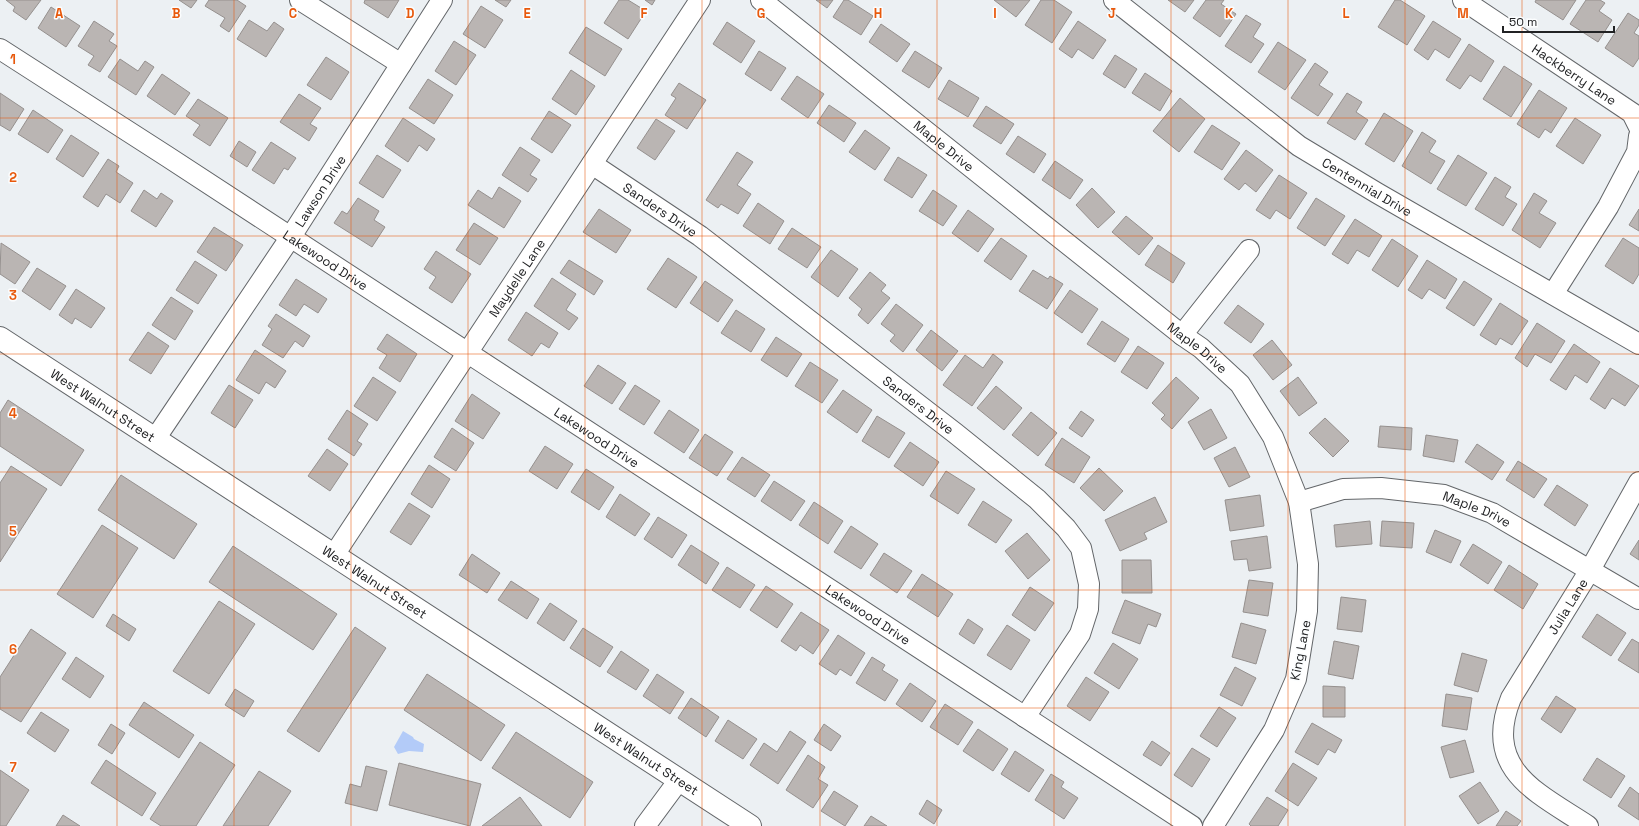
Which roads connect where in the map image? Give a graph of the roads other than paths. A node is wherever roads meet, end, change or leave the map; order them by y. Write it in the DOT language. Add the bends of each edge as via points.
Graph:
graph roads {
  1 [pos="300,0"];
  2 [pos="442,0"];
  3 [pos="700,0"];
  4 [pos="761,0"];
  5 [pos="1114,0"];
  6 [pos="1463,0"];
  7 [pos="0,50"];
  8 [pos="401,64"];
  9 [pos="1639,127"];
  10 [pos="1639,136"];
  11 [pos="592,164"];
  12 [pos="290,238"];
  13 [pos="1249,250"];
  14 [pos="1553,294"];
  15 [pos="1182,335"];
  16 [pos="0,338"];
  17 [pos="1639,344"];
  18 [pos="466,353"];
  19 [pos="155,439"];
  20 [pos="1639,482"];
  21 [pos="1299,502"];
  22 [pos="334,555"];
  23 [pos="1590,570"];
  24 [pos="1639,599"];
  25 [pos="1025,717"];
  26 [pos="679,780"];
  27 [pos="644,826"];
  28 [pos="750,826"];
  29 [pos="1192,826"];
  30 [pos="1213,826"];
  31 [pos="1588,826"];
  1 -- 8 [label="street"];
  2 -- 8 [label="street, Lawson Drive"];
  3 -- 11 [label="street, Maydelle Lane"];
  4 -- 15 [label="street, Maple Drive"];
  5 -- 14 [label="street, Centennial Drive" via="1299,146"];
  6 -- 9 [label="street, Hackberry Lane" via="1632,113"];
  7 -- 12 [label="street, Lakewood Drive"];
  8 -- 12 [label="street, Lawson Drive"];
  10 -- 14 [label="street" via="1638,152"];
  11 -- 18 [label="street, Maydelle Lane"];
  11 -- 25 [label="street, Sanders Drive" via="700,236 955,433 1037,499 1066,528 1081,548 1089,584 1088,609 1080,634"];
  12 -- 18 [label="street, Lakewood Drive"];
  12 -- 19 [label="street, Lawson Drive"];
  13 -- 15 [label="street"];
  14 -- 17 [label="street, Centennial Drive"];
  15 -- 21 [label="street, Maple Drive" via="1201,348 1240,384 1274,437"];
  16 -- 19 [label="main road, West Walnut Street"];
  18 -- 22 [label="street, Maydelle Lane"];
  18 -- 25 [label="street, Lakewood Drive"];
  19 -- 22 [label="main road, West Walnut Street"];
  20 -- 23 [label="street, Julia Lane"];
  21 -- 23 [label="street, Maple Drive" via="1343,489 1381,488 1444,495 1492,513"];
  21 -- 30 [label="street, King Lane" via="1308,564 1307,611 1296,679 1274,730"];
  22 -- 26 [label="main road, West Walnut Street"];
  23 -- 24 [label="street, Maple Drive"];
  23 -- 31 [label="street, Julia Lane" via="1511,698 1503,717 1506,753 1512,768 1529,787"];
  25 -- 29 [label="street, Lakewood Drive"];
  26 -- 27 [label="street"];
  26 -- 28 [label="main road, West Walnut Street"];
}
